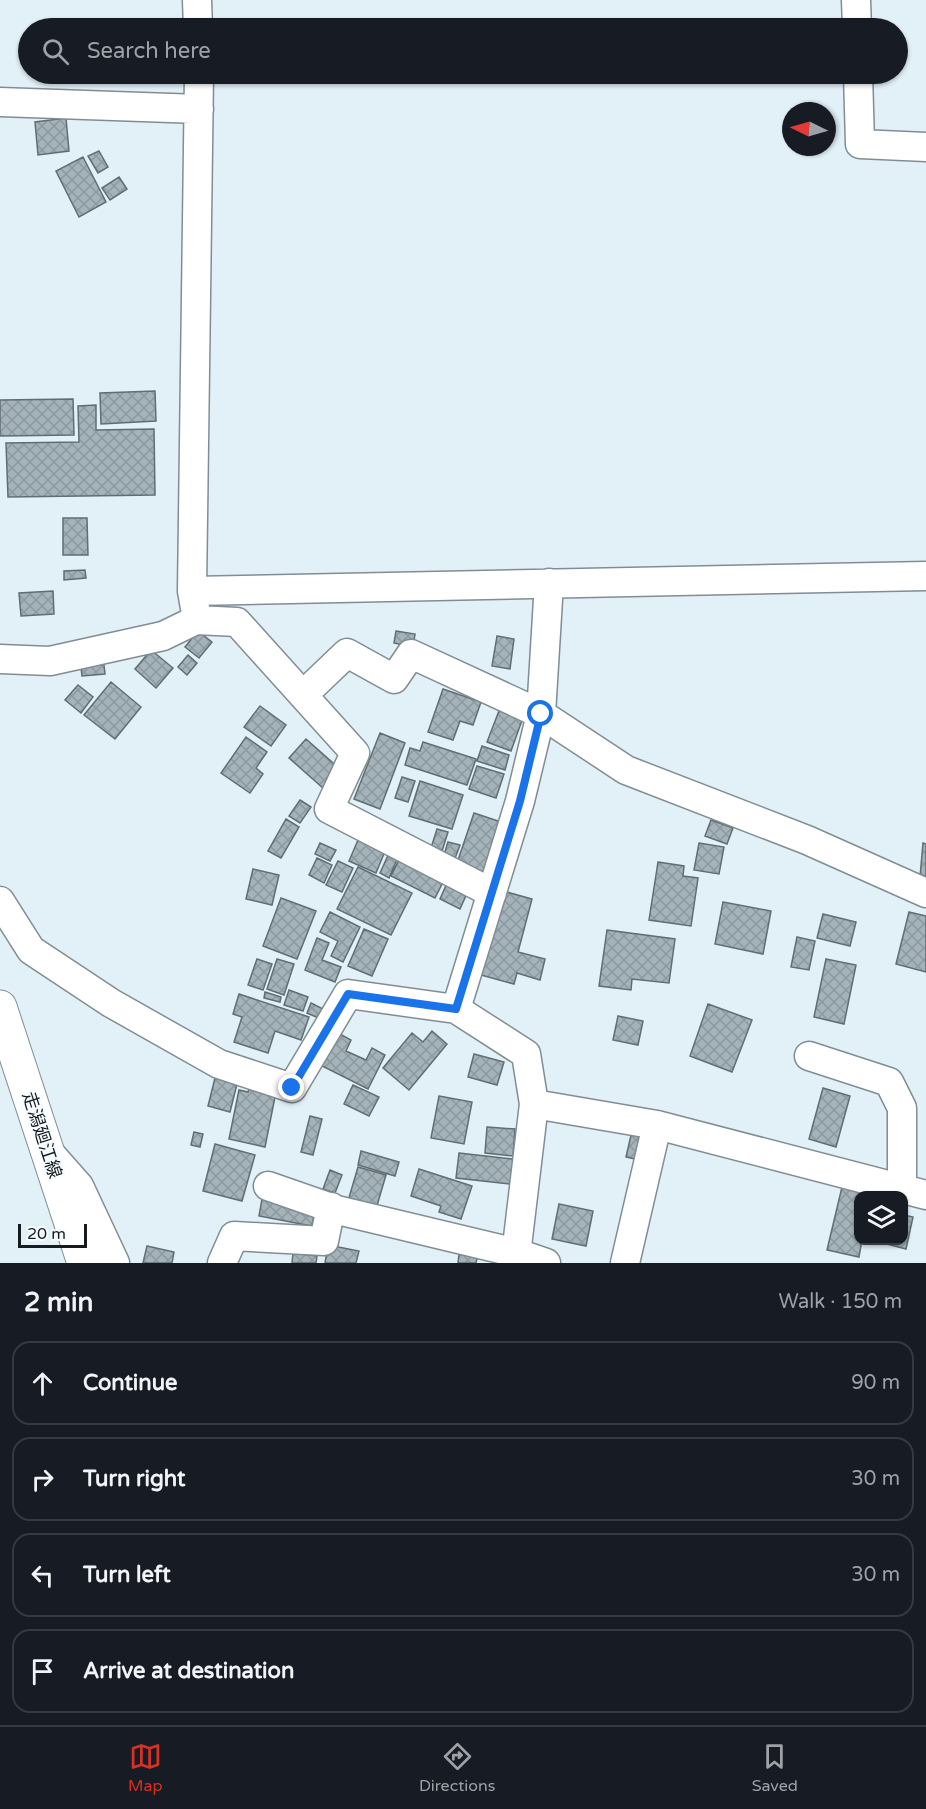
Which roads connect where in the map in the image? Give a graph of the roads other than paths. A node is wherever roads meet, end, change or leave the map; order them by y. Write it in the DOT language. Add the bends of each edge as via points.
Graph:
graph roads {
  1 [pos="197,0"];
  2 [pos="856,0"];
  3 [pos="198,18"];
  4 [pos="857,18"];
  5 [pos="199,84"];
  6 [pos="858,84"];
  7 [pos="0,102"];
  8 [pos="199,109"];
  9 [pos="926,147"];
  10 [pos="926,576"];
  11 [pos="549,583"];
  12 [pos="192,591"];
  13 [pos="196,620"];
  14 [pos="0,659"];
  15 [pos="303,695"];
  16 [pos="541,714"];
  17 [pos="492,893"];
  18 [pos="926,893"];
  19 [pos="0,901"];
  20 [pos="0,1007"];
  21 [pos="456,1009"];
  22 [pos="809,1056"];
  23 [pos="534,1104"];
  24 [pos="657,1125"];
  25 [pos="47,1149"];
  26 [pos="268,1186"];
  27 [pos="914,1191"];
  28 [pos="331,1207"];
  29 [pos="516,1258"];
  30 [pos="84,1263"];
  31 [pos="115,1263"];
  32 [pos="222,1263"];
  33 [pos="546,1263"];
  34 [pos="625,1263"];
  1 -- 3 [label="street"];
  2 -- 4 [label="street"];
  5 -- 8 [label="street"];
  6 -- 9 [label="street" via="860,144"];
  7 -- 8 [label="street"];
  8 -- 12 [label="street"];
  10 -- 11 [label="street"];
  11 -- 12 [label="street"];
  11 -- 16 [label="street"];
  12 -- 13 [label="street"];
  13 -- 14 [label="street" via="163,636 50,661"];
  13 -- 15 [label="street" via="237,622"];
  15 -- 16 [label="street" via="347,653 394,679 411,654"];
  15 -- 17 [label="street" via="355,753 329,809"];
  16 -- 17 [label="street"];
  16 -- 18 [label="street" via="626,770 807,840"];
  17 -- 21 [label="street"];
  19 -- 21 [label="street" via="31,950 111,1003 219,1064 292,1088 348,994"];
  20 -- 25 [label="main road, 走潟廻江線"];
  21 -- 23 [label="street" via="526,1054"];
  22 -- 27 [label="street" via="888,1082 902,1108"];
  23 -- 24 [label="street"];
  23 -- 29 [label="street"];
  24 -- 27 [label="street"];
  24 -- 34 [label="street"];
  25 -- 30 [label="main road, 走潟廻江線"];
  25 -- 31 [label="street" via="79,1186"];
  26 -- 28 [label="street"];
  28 -- 29 [label="street"];
  28 -- 32 [label="street" via="324,1241 234,1236"];
  29 -- 33 [label="street"];
}
